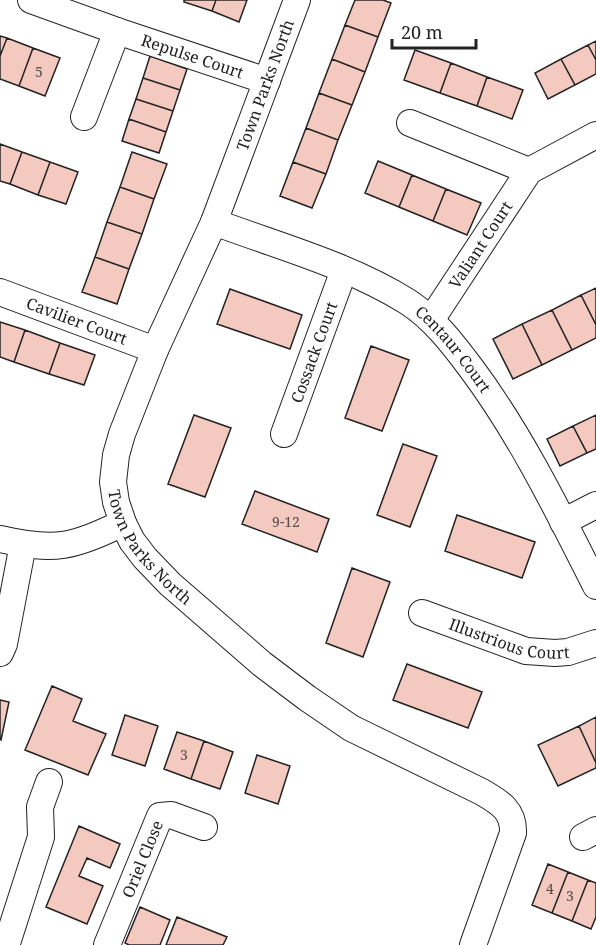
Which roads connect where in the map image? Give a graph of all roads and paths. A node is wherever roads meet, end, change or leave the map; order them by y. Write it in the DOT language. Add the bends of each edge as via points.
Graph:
graph roads {
  1 [pos="31,0"];
  2 [pos="297,0"];
  3 [pos="117,31"];
  4 [pos="267,81"];
  5 [pos="84,117"];
  6 [pos="410,123"];
  7 [pos="596,135"];
  8 [pos="529,171"];
  9 [pos="214,222"];
  10 [pos="344,270"];
  11 [pos="0,292"];
  12 [pos="431,320"];
  13 [pos="155,350"];
  14 [pos="284,434"];
  15 [pos="596,505"];
  16 [pos="123,522"];
  17 [pos="564,522"];
  18 [pos="11,541"];
  19 [pos="596,586"];
  20 [pos="422,614"];
  21 [pos="596,643"];
  22 [pos="0,653"];
  23 [pos="49,782"];
  24 [pos="204,827"];
  25 [pos="0,944"];
  26 [pos="107,945"];
  27 [pos="473,945"];
  1 -- 3 [label="street, Repulse Court"];
  2 -- 4 [label="street, Town Parks North"];
  3 -- 4 [label="street, Repulse Court"];
  3 -- 5 [label="street"];
  4 -- 9 [label="street, Town Parks North"];
  6 -- 8 [label="street"];
  7 -- 8 [label="street, Valiant Court"];
  8 -- 12 [label="street, Valiant Court"];
  9 -- 10 [label="street, Centaur Court"];
  9 -- 13 [label="street, Town Parks North"];
  10 -- 12 [label="street, Centaur Court" via="408,303"];
  10 -- 14 [label="street, Cossack Court"];
  11 -- 13 [label="street, Cavilier Court"];
  12 -- 17 [label="street, Centaur Court" via="507,421"];
  13 -- 16 [label="street, Town Parks North" via="116,455 113,482"];
  15 -- 17 [label="street"];
  16 -- 18 [label="street" via="70,544 39,546"];
  16 -- 27 [label="street, Town Parks North" via="132,541 170,584 307,698 351,728 482,792 508,811 513,833"];
  17 -- 19 [label="street, Centaur Court"];
  18 -- 22 [label="street" via="4,644"];
  20 -- 21 [label="street, Illustrious Court" via="533,652 568,652"];
  23 -- 25 [label="street" via="40,807 41,837 8,940"];
  24 -- 26 [label="street, Oriel Close" via="167,814 158,818"];
}
